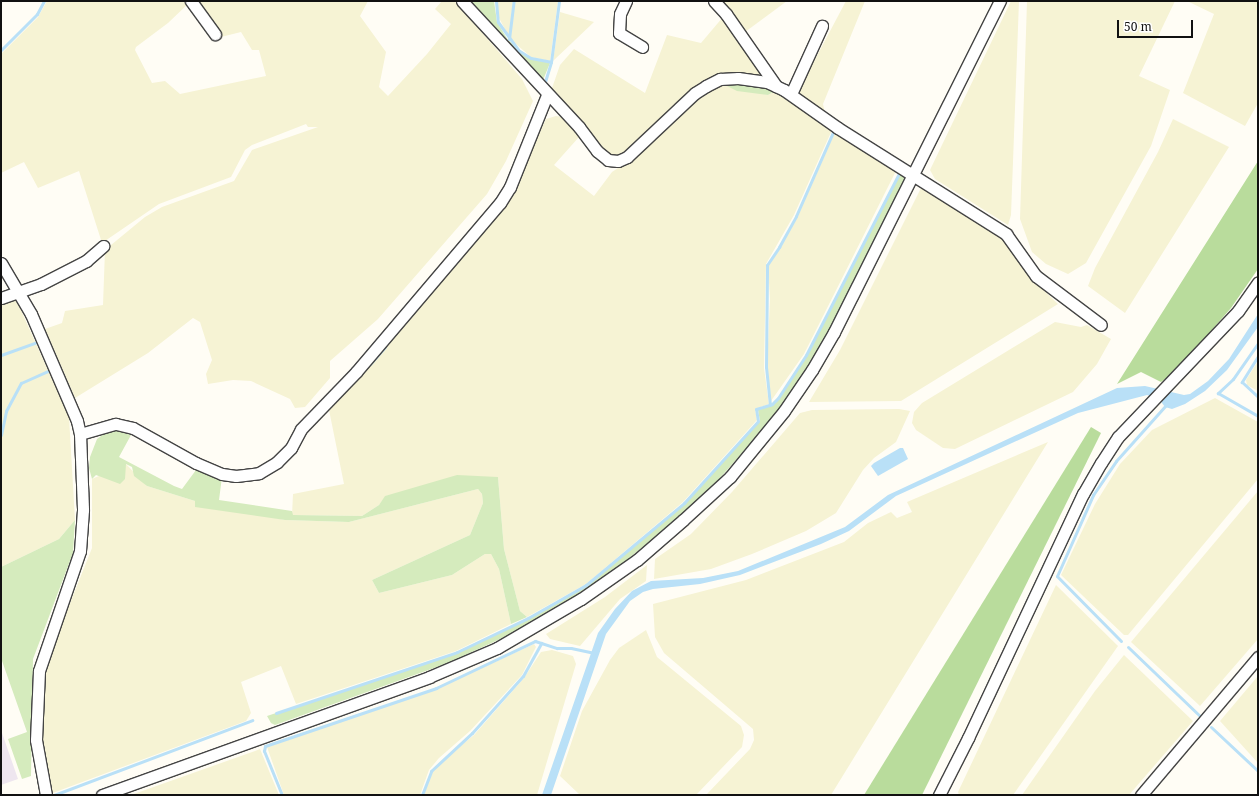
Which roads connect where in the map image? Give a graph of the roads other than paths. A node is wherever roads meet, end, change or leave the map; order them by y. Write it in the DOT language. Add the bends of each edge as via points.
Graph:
graph roads {
  1 [pos="191,1"];
  2 [pos="462,1"];
  3 [pos="626,1"];
  4 [pos="714,1"];
  5 [pos="1000,1"];
  6 [pos="822,26"];
  7 [pos="215,34"];
  8 [pos="642,47"];
  9 [pos="777,86"];
  10 [pos="791,94"];
  11 [pos="547,95"];
  12 [pos="913,174"];
  13 [pos="103,246"];
  14 [pos="1,263"];
  15 [pos="1258,282"];
  16 [pos="19,292"];
  17 [pos="1,298"];
  18 [pos="1101,325"];
  19 [pos="80,434"];
  20 [pos="1258,657"];
  21 [pos="46,795"];
  22 [pos="102,795"];
  23 [pos="939,795"];
  24 [pos="1141,795"];
  1 -- 7 [label="street"];
  2 -- 11 [label="street"];
  3 -- 8 [label="street" via="620,14 619,33"];
  4 -- 9 [label="street"];
  5 -- 12 [label="street"];
  6 -- 10 [label="street"];
  9 -- 10 [label="street"];
  9 -- 11 [label="street" via="752,78 720,79 695,93 633,152 618,161 608,160 597,151"];
  10 -- 12 [label="street" via="838,128"];
  11 -- 19 [label="street" via="510,187 500,203 356,372 301,429 291,448 277,462 259,473 236,476 222,474 196,463 132,428 116,424"];
  12 -- 18 [label="street" via="1006,234 1036,276"];
  12 -- 22 [label="street" via="834,332 784,411 730,477 637,560 581,599 497,648 429,677"];
  13 -- 16 [label="street" via="86,261"];
  14 -- 16 [label="street"];
  15 -- 23 [label="street" via="1238,312 1168,388 1118,437 1083,494"];
  16 -- 17 [label="street"];
  16 -- 19 [label="street" via="56,370"];
  19 -- 21 [label="street" via="83,510 80,551 39,671 36,740"];
  20 -- 24 [label="street"];
}
